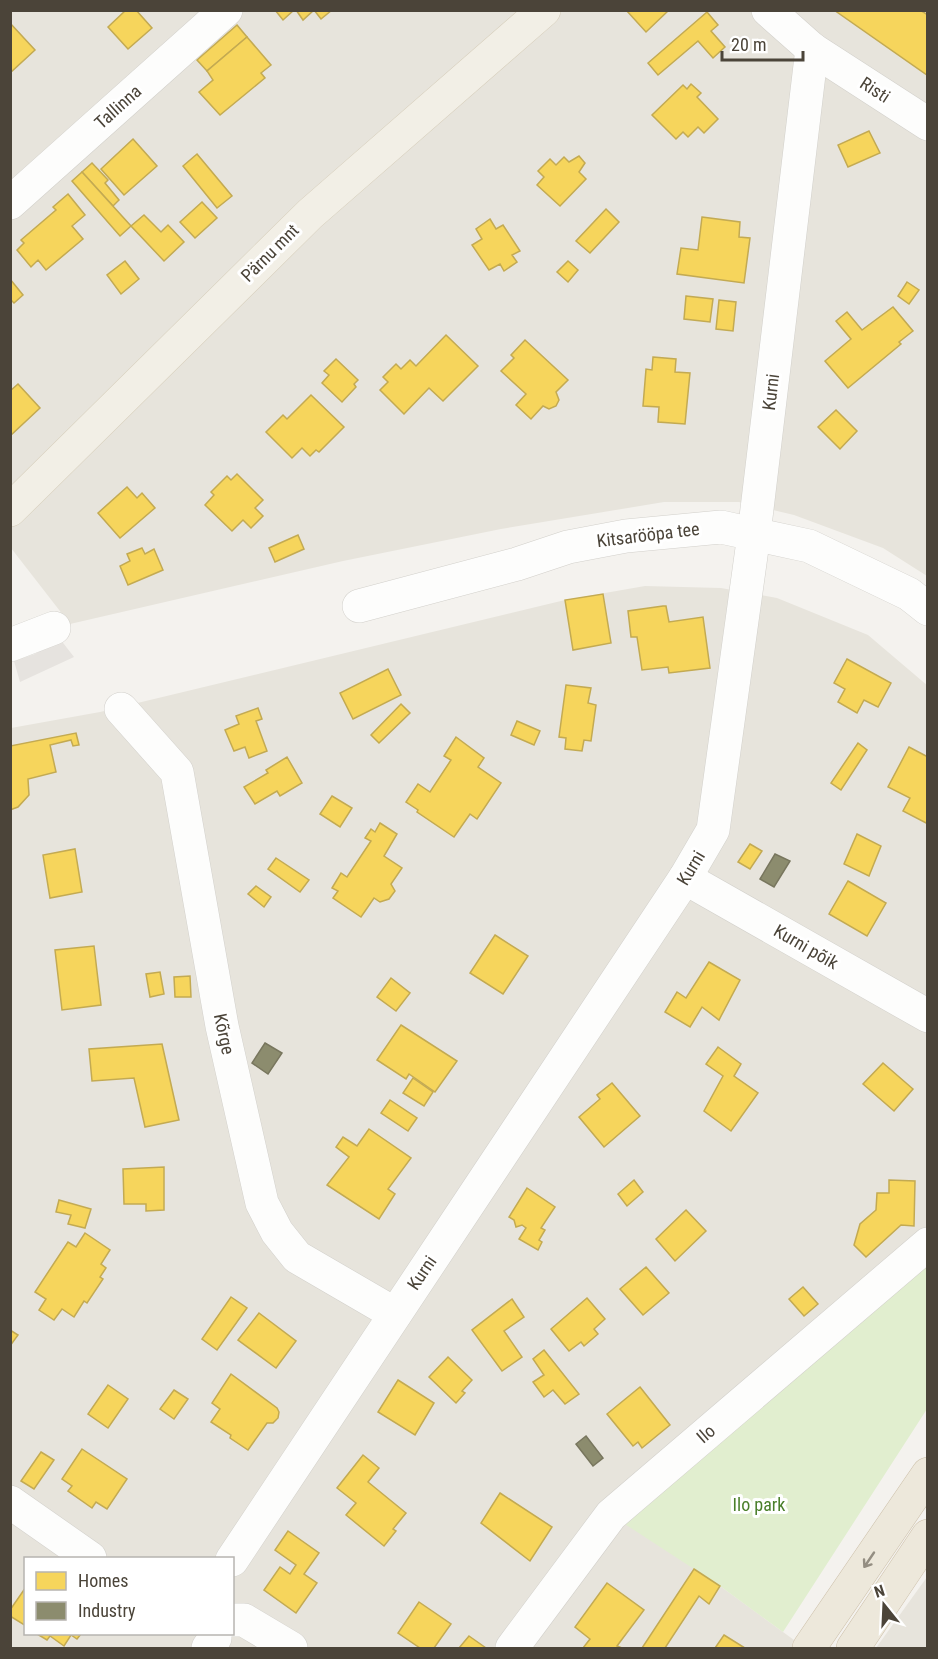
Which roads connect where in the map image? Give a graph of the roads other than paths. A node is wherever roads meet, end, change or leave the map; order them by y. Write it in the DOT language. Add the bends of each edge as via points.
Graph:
graph roads {
  1 [pos="226,10"];
  2 [pos="544,10"];
  3 [pos="768,10"];
  4 [pos="813,49"];
  5 [pos="927,124"];
  6 [pos="10,203"];
  7 [pos="10,510"];
  8 [pos="754,534"];
  9 [pos="359,606"];
  10 [pos="927,609"];
  11 [pos="54,628"];
  12 [pos="10,645"];
  13 [pos="121,709"];
  14 [pos="686,878"];
  15 [pos="927,1016"];
  16 [pos="927,1244"];
  17 [pos="395,1314"];
  18 [pos="927,1474"];
  19 [pos="10,1502"];
  20 [pos="927,1536"];
  21 [pos="89,1557"];
  22 [pos="234,1557"];
  23 [pos="234,1620"];
  24 [pos="214,1635"];
  25 [pos="208,1648"];
  26 [pos="291,1648"];
  27 [pos="512,1648"];
  28 [pos="809,1648"];
  29 [pos="854,1648"];
  1 -- 6 [label="street, Tallinna"];
  2 -- 7 [label="main road, Pärnu mnt" via="309,214"];
  3 -- 4 [label="street, Risti"];
  4 -- 5 [label="street, Risti"];
  4 -- 8 [label="street, Kurni"];
  8 -- 9 [label="street, Kitsarööpa tee" via="721,527 626,536 568,547"];
  8 -- 10 [label="street, Kitsarööpa tee" via="809,546 909,594"];
  8 -- 14 [label="street, Kurni" via="713,830"];
  11 -- 12 [label="street"];
  13 -- 17 [label="street, Kõrge" via="177,772 222,1026 262,1203 277,1232 297,1257"];
  14 -- 15 [label="street, Kurni põik"];
  14 -- 17 [label="street, Kurni"];
  16 -- 27 [label="street, Ilo" via="611,1515"];
  17 -- 22 [label="street, Kurni"];
  18 -- 28 [label="highway, one-way"];
  19 -- 21 [label="street"];
  20 -- 29 [label="highway"];
  23 -- 26 [label="street" via="244,1620"];
  24 -- 25 [label="street"];
}
